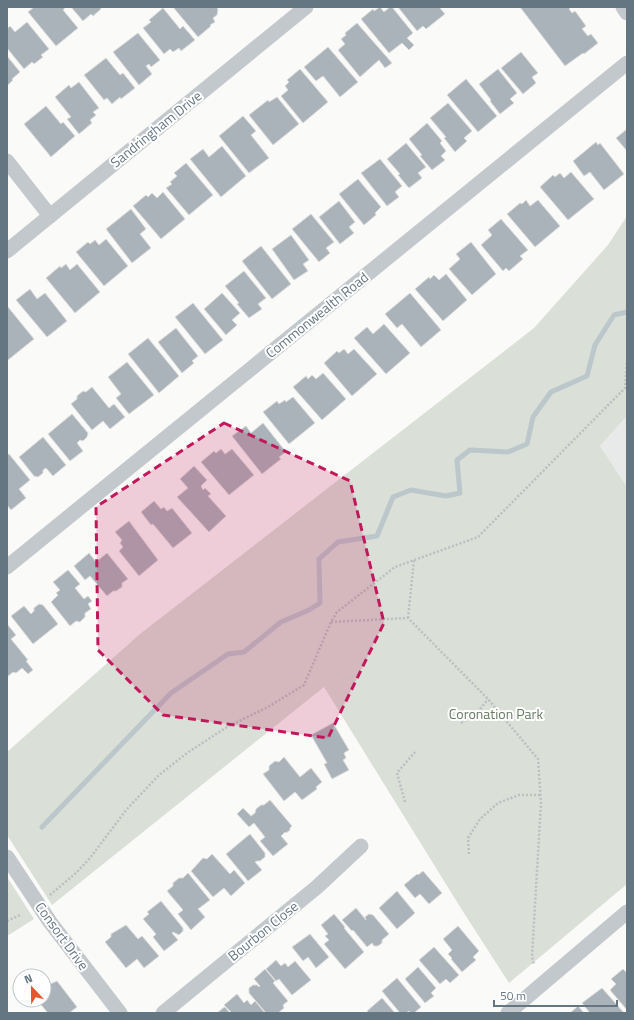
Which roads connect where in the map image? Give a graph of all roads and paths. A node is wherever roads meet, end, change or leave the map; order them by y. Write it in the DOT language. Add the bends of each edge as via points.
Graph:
graph roads {
  1 [pos="306,7"];
  2 [pos="623,7"];
  3 [pos="627,13"];
  4 [pos="627,63"];
  5 [pos="7,161"];
  6 [pos="50,216"];
  7 [pos="7,251"];
  8 [pos="627,361"];
  9 [pos="414,560"];
  10 [pos="7,567"];
  11 [pos="408,618"];
  12 [pos="331,622"];
  13 [pos="488,700"];
  14 [pos="461,723"];
  15 [pos="415,752"];
  16 [pos="540,795"];
  17 [pos="405,802"];
  18 [pos="361,846"];
  19 [pos="469,854"];
  20 [pos="7,856"];
  21 [pos="49,895"];
  22 [pos="627,912"];
  23 [pos="20,914"];
  24 [pos="7,921"];
  25 [pos="534,965"];
  26 [pos="120,1013"];
  27 [pos="163,1013"];
  28 [pos="508,1013"];
  1 -- 6 [label="street, Sandringham Drive"];
  2 -- 3 [label="street"];
  4 -- 10 [label="street, Commonwealth Road"];
  5 -- 6 [label="street"];
  6 -- 7 [label="street, Sandringham Drive"];
  8 -- 9 [label="path" via="625,388 478,537"];
  9 -- 11 [label="path"];
  9 -- 12 [label="path" via="395,567 337,612"];
  11 -- 12 [label="path"];
  11 -- 13 [label="path"];
  12 -- 21 [label="path" via="304,685 268,708 227,728 187,753 159,775 127,809 90,858"];
  13 -- 14 [label="path" via="476,714"];
  13 -- 16 [label="path" via="538,759"];
  15 -- 17 [label="path" via="397,773"];
  16 -- 19 [label="path" via="519,795 498,803 480,819 468,838"];
  16 -- 25 [label="path" via="539,859 532,956"];
  18 -- 27 [label="street, Bourbon Close" via="317,887"];
  20 -- 26 [label="street, Consort Drive" via="50,922"];
  22 -- 28 [label="street"];
  23 -- 24 [label="path"];
}
